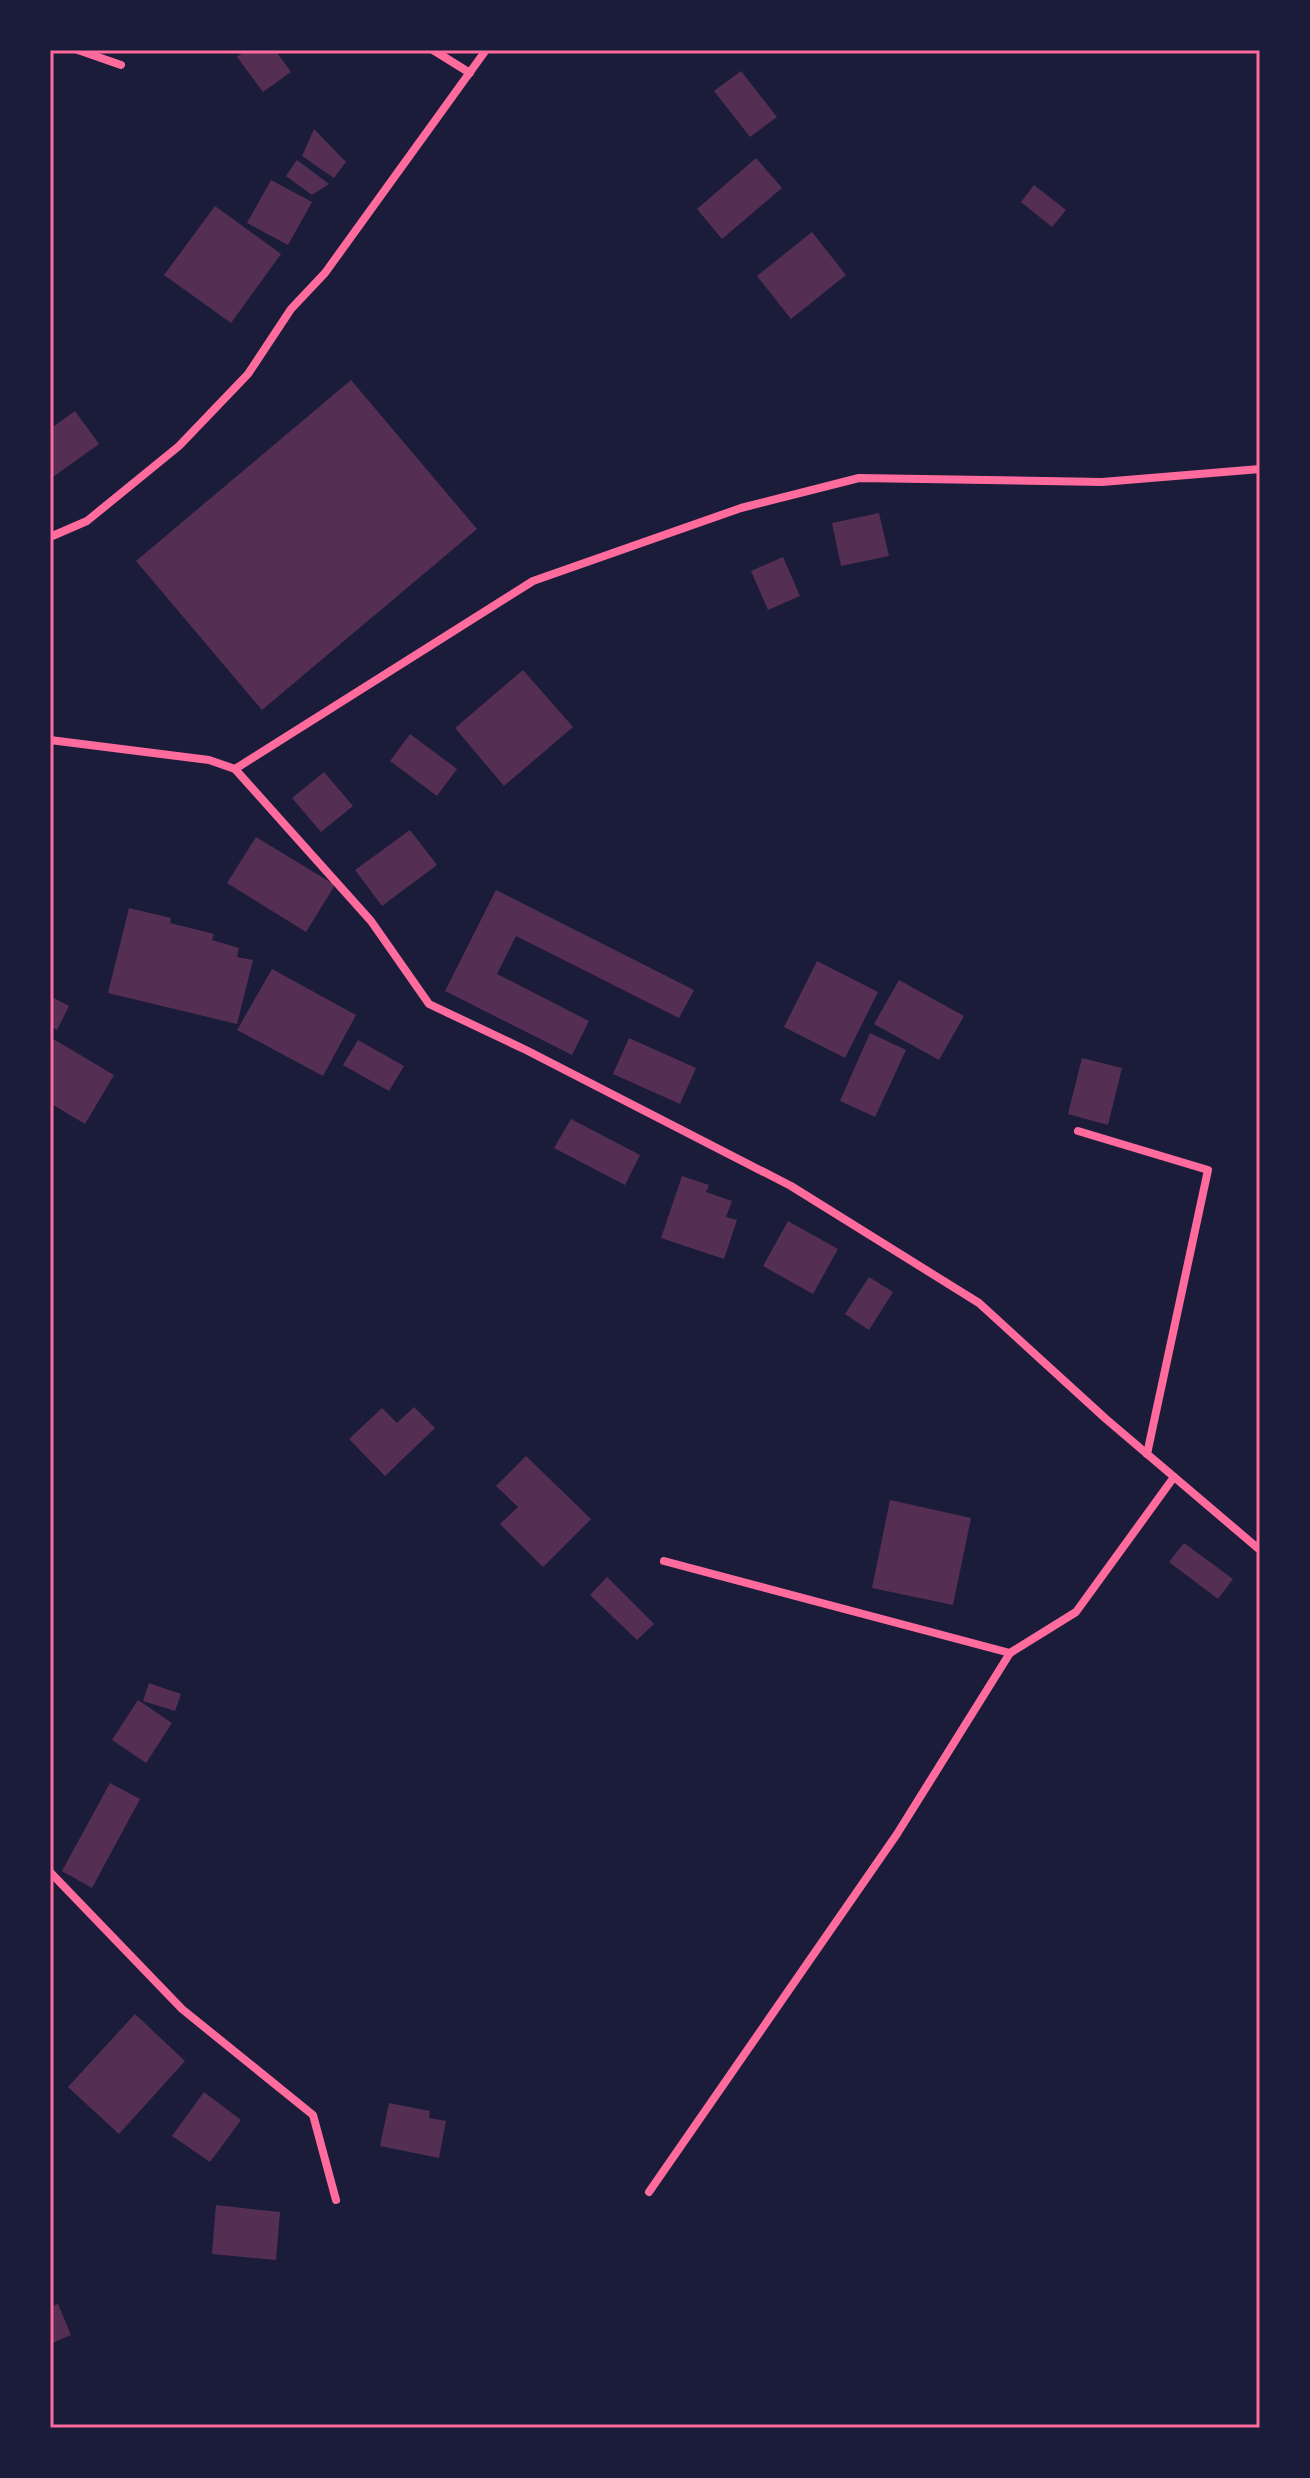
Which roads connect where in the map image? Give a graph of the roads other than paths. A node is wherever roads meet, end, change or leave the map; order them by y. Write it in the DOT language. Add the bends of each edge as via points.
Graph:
graph roads {
  1 [pos="78,50"];
  2 [pos="433,50"];
  3 [pos="486,50"];
  4 [pos="121,65"];
  5 [pos="470,73"];
  6 [pos="1260,469"];
  7 [pos="50,537"];
  8 [pos="50,740"];
  9 [pos="235,769"];
  10 [pos="1078,1131"];
  11 [pos="1147,1454"];
  12 [pos="1174,1477"];
  13 [pos="1260,1550"];
  14 [pos="664,1561"];
  15 [pos="1010,1653"];
  16 [pos="50,1872"];
  17 [pos="649,2192"];
  18 [pos="336,2200"];
  1 -- 4 [label="street"];
  2 -- 5 [label="street"];
  3 -- 5 [label="street"];
  5 -- 7 [label="street" via="248,374 179,446 87,521"];
  6 -- 9 [label="street" via="1102,482 859,478 741,508 533,581"];
  8 -- 9 [label="street" via="209,760"];
  9 -- 11 [label="street" via="371,921 429,1004 791,1186 979,1303"];
  10 -- 11 [label="street" via="1208,1170"];
  11 -- 12 [label="street"];
  12 -- 13 [label="street"];
  12 -- 15 [label="street" via="1076,1612"];
  14 -- 15 [label="street"];
  15 -- 17 [label="street" via="897,1834"];
  16 -- 18 [label="street" via="182,2009 313,2115"];
}
